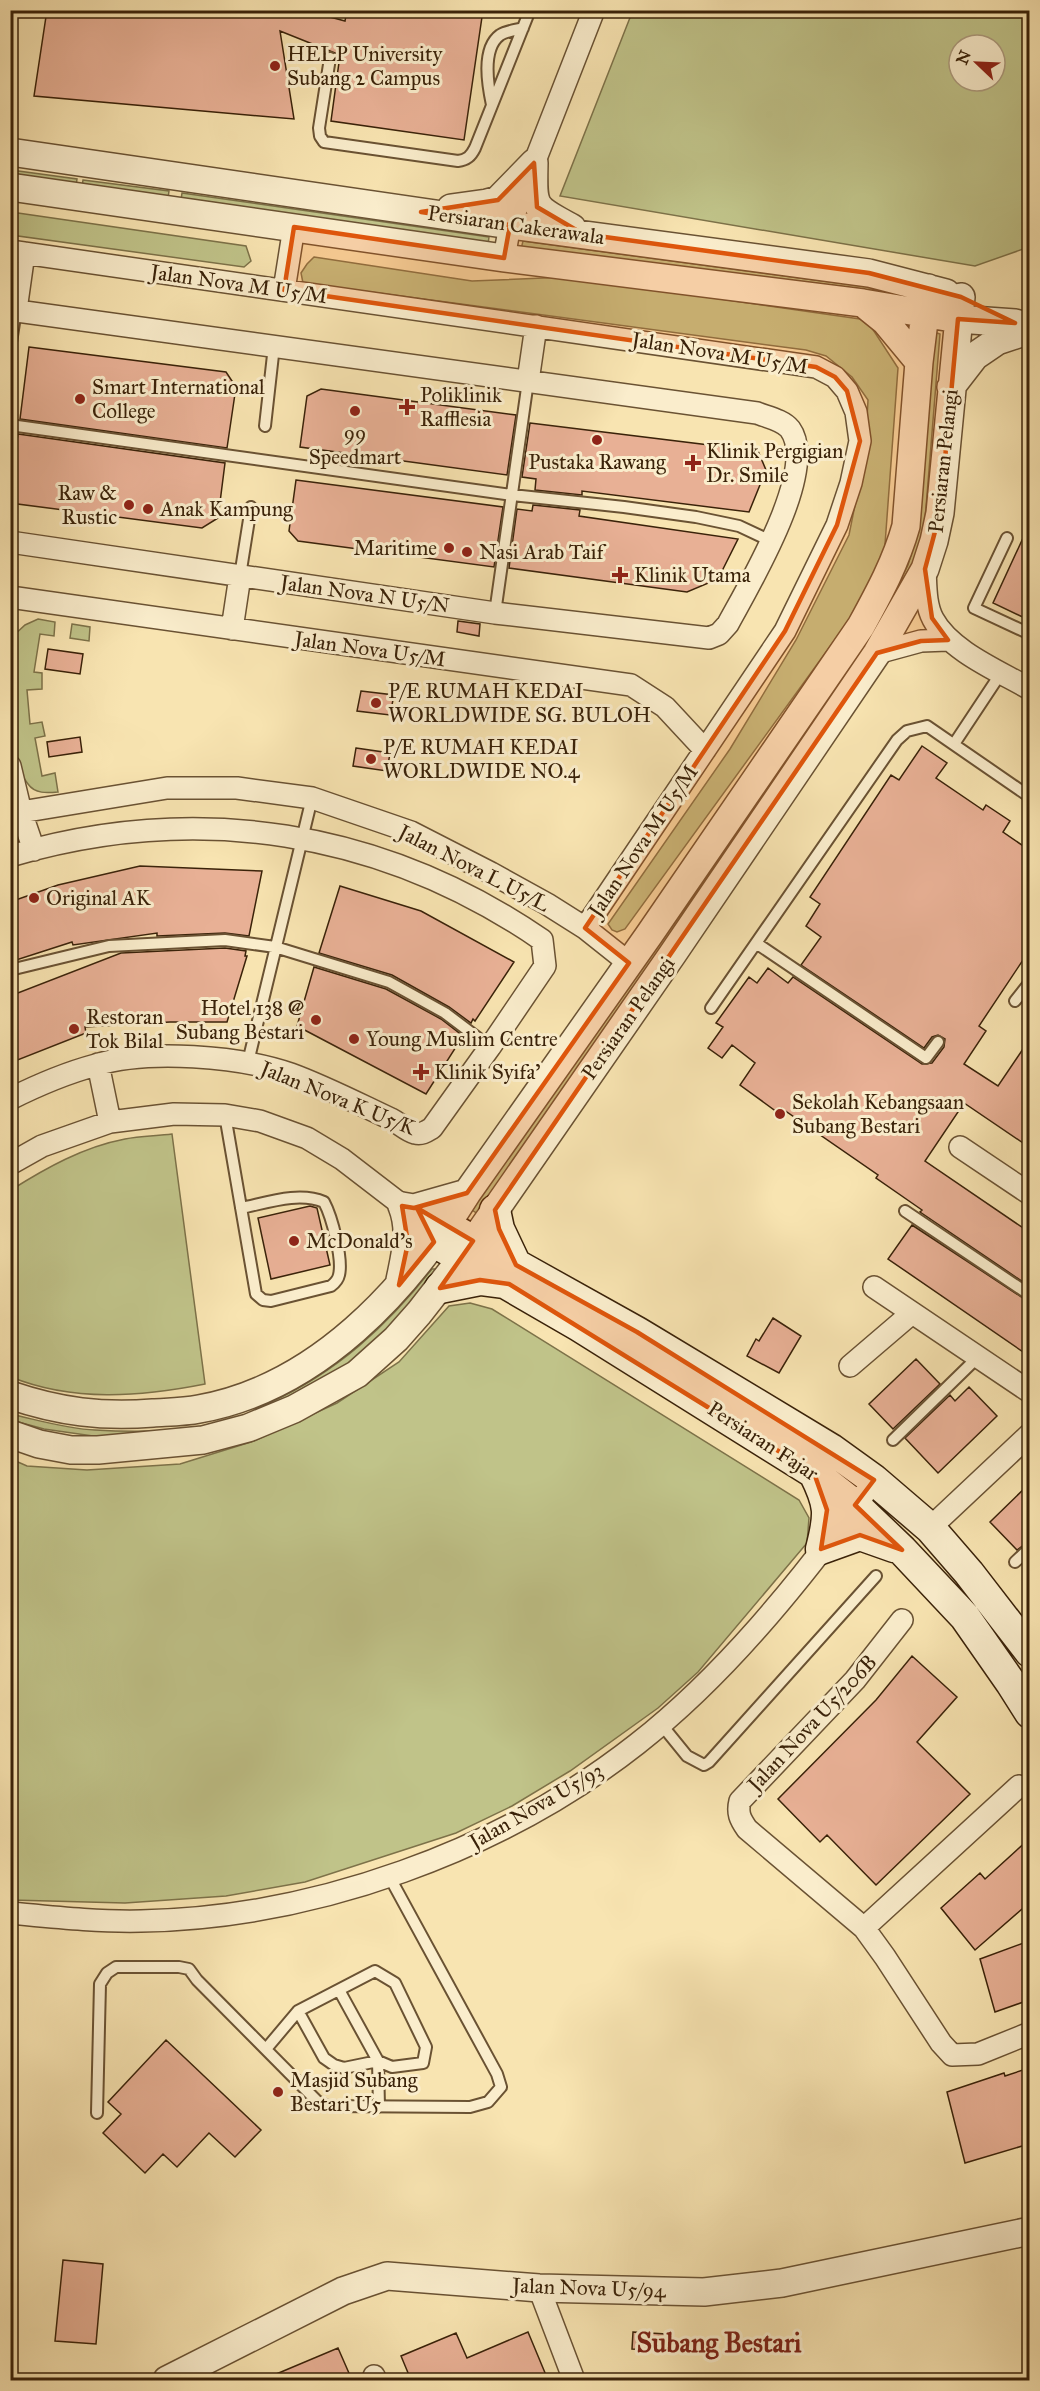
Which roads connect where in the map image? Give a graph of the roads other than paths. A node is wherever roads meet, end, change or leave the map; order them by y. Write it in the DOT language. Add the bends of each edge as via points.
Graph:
graph roads {
  1 [pos="530,10"];
  2 [pos="594,10"];
  3 [pos="523,28"];
  4 [pos="330,58"];
  5 [pos="492,105"];
  6 [pos="10,152"];
  7 [pos="534,163"];
  8 [pos="10,187"];
  9 [pos="421,212"];
  10 [pos="510,225"];
  11 [pos="294,227"];
  12 [pos="583,234"];
  13 [pos="17,252"];
  14 [pos="504,258"];
  15 [pos="928,288"];
  16 [pos="284,290"];
  17 [pos="863,303"];
  18 [pos="959,308"];
  19 [pos="13,310"];
  20 [pos="925,314"];
  21 [pos="536,326"];
  22 [pos="1025,327"];
  23 [pos="274,346"];
  24 [pos="10,349"];
  25 [pos="919,362"];
  26 [pos="528,381"];
  27 [pos="951,387"];
  28 [pos="10,424"];
  29 [pos="265,426"];
  30 [pos="512,495"];
  31 [pos="251,507"];
  32 [pos="1007,538"];
  33 [pos="771,541"];
  34 [pos="10,542"];
  35 [pos="925,568"];
  36 [pos="240,576"];
  37 [pos="10,597"];
  38 [pos="495,613"];
  39 [pos="232,629"];
  40 [pos="1029,634"];
  41 [pos="948,640"];
  42 [pos="878,653"];
  43 [pos="1001,673"];
  44 [pos="1029,687"];
  45 [pos="954,744"];
  46 [pos="705,750"];
  47 [pos="10,766"];
  48 [pos="1029,797"];
  49 [pos="312,798"];
  50 [pos="16,814"];
  51 [pos="302,838"];
  52 [pos="34,849"];
  53 [pos="10,856"];
  54 [pos="585,928"];
  55 [pos="756,943"];
  56 [pos="275,947"];
  57 [pos="629,963"];
  58 [pos="10,970"];
  59 [pos="1029,982"];
  60 [pos="1015,1002"];
  61 [pos="711,1008"];
  62 [pos="938,1042"];
  63 [pos="490,1047"];
  64 [pos="248,1062"];
  65 [pos="98,1064"];
  66 [pos="10,1099"];
  67 [pos="225,1115"];
  68 [pos="110,1122"];
  69 [pos="960,1147"];
  70 [pos="10,1164"];
  71 [pos="467,1193"];
  72 [pos="1029,1194"];
  73 [pos="402,1206"];
  74 [pos="241,1208"];
  75 [pos="495,1210"];
  76 [pos="905,1211"];
  77 [pos="435,1230"];
  78 [pos="467,1250"];
  79 [pos="513,1274"];
  80 [pos="399,1286"];
  81 [pos="874,1287"];
  82 [pos="440,1288"];
  83 [pos="1029,1295"];
  84 [pos="912,1313"];
  85 [pos="978,1357"];
  86 [pos="850,1366"];
  87 [pos="1029,1392"];
  88 [pos="10,1395"];
  89 [pos="10,1434"];
  90 [pos="1029,1434"];
  91 [pos="893,1440"];
  92 [pos="814,1473"];
  93 [pos="874,1480"];
  94 [pos="855,1505"];
  95 [pos="930,1528"];
  96 [pos="1029,1548"];
  97 [pos="821,1549"];
  98 [pos="902,1550"];
  99 [pos="1015,1562"];
  100 [pos="876,1576"];
  101 [pos="902,1620"];
  102 [pos="1029,1652"];
  103 [pos="1029,1713"];
  104 [pos="661,1724"];
  105 [pos="1019,1786"];
  106 [pos="389,1876"];
  107 [pos="10,1913"];
  108 [pos="864,1928"];
  109 [pos="339,1990"];
  110 [pos="298,2011"];
  111 [pos="1029,2033"];
  112 [pos="266,2049"];
  113 [pos="378,2061"];
  114 [pos="378,2107"];
  115 [pos="96,2113"];
  116 [pos="1029,2231"];
  117 [pos="539,2288"];
  118 [pos="167,2380"];
  119 [pos="574,2380"];
  1 -- 3 [label="lane"];
  2 -- 7 [label="street"];
  3 -- 5 [label="lane"];
  3 -- 5 [label="lane" via="498,36 492,47 487,78"];
  4 -- 5 [label="lane" via="319,128 324,142 458,162 471,156"];
  6 -- 9 [label="street, Persiaran Cakerawala"];
  7 -- 9 [label="street" via="498,200"];
  7 -- 10 [label="street"];
  7 -- 12 [label="street" via="533,198 537,207"];
  8 -- 11 [label="street, Persiaran Cakerawala"];
  9 -- 10 [label="street, Persiaran Cakerawala"];
  10 -- 12 [label="street, Persiaran Cakerawala"];
  10 -- 14 [label="street"];
  11 -- 14 [label="street, Persiaran Cakerawala"];
  11 -- 16 [label="street"];
  12 -- 15 [label="street, Persiaran Cakerawala" via="869,273"];
  13 -- 16 [label="street, Jalan Nova M U5/M"];
  13 -- 19 [label="street"];
  14 -- 17 [label="street, Persiaran Cakerawala"];
  15 -- 18 [label="street, Persiaran Cakerawala"];
  15 -- 20 [label="street, Persiaran Pelangi"];
  16 -- 21 [label="street, Jalan Nova M U5/M"];
  17 -- 20 [label="street, Persiaran Cakerawala"];
  17 -- 25 [label="street" via="885,321"];
  18 -- 20 [label="street, Persiaran Cakerawala"];
  18 -- 22 [label="street, Persiaran Cakerawala"];
  18 -- 27 [label="street, Persiaran Pelangi"];
  19 -- 23 [label="street"];
  19 -- 24 [label="lane"];
  20 -- 25 [label="street, Persiaran Pelangi"];
  21 -- 26 [label="street"];
  21 -- 46 [label="street, Jalan Nova M U5/M" via="816,367 835,377 856,412 860,441 837,525 785,632"];
  22 -- 27 [label="street" via="975,356"];
  23 -- 26 [label="street"];
  23 -- 29 [label="lane"];
  25 -- 57 [label="street, Persiaran Pelangi" via="906,526 889,574 861,626"];
  26 -- 30 [label="lane"];
  26 -- 33 [label="street" via="757,413 789,427 797,444 797,469"];
  27 -- 35 [label="street, Persiaran Pelangi" via="940,513"];
  28 -- 30 [label="lane"];
  30 -- 33 [label="lane" via="696,517 739,526"];
  30 -- 38 [label="lane"];
  31 -- 36 [label="lane"];
  32 -- 40 [label="lane" via="974,608"];
  33 -- 38 [label="street, Jalan Nova N U5/N" via="728,624 709,638"];
  34 -- 36 [label="street, Jalan Nova N U5/N"];
  35 -- 41 [label="street" via="932,618"];
  35 -- 42 [label="street, Persiaran Pelangi"];
  36 -- 38 [label="street, Jalan Nova N U5/N"];
  36 -- 39 [label="street"];
  37 -- 39 [label="street, Jalan Nova U5/M"];
  39 -- 46 [label="street, Jalan Nova U5/M" via="631,685 665,707"];
  41 -- 42 [label="street" via="921,641"];
  41 -- 43 [label="street"];
  42 -- 75 [label="street, Persiaran Pelangi"];
  43 -- 44 [label="street"];
  43 -- 45 [label="lane"];
  45 -- 48 [label="lane"];
  45 -- 55 [label="lane" via="927,726 907,731 897,740"];
  46 -- 54 [label="street, Jalan Nova M U5/M"];
  47 -- 50 [label="street"];
  49 -- 50 [label="street, Jalan Nova L U5/L" via="237,788 167,788"];
  49 -- 51 [label="lane"];
  49 -- 54 [label="street, Jalan Nova L U5/L" via="411,832"];
  50 -- 52 [label="street"];
  51 -- 52 [label="street, Jalan Nova K U5/K" via="225,829 144,832 109,834"];
  51 -- 56 [label="lane"];
  51 -- 63 [label="street, Jalan Nova K U5/K" via="349,848 439,880 542,940 545,966"];
  52 -- 53 [label="street, Jalan Nova K U5/K"];
  54 -- 57 [label="street, Jalan Nova L U5/L"];
  55 -- 61 [label="lane"];
  55 -- 62 [label="lane" via="926,1058"];
  56 -- 58 [label="lane" via="225,940 109,946"];
  56 -- 63 [label="lane" via="389,982 445,1013"];
  56 -- 64 [label="lane"];
  57 -- 71 [label="street, Persiaran Pelangi"];
  59 -- 60 [label="lane"];
  63 -- 64 [label="street, Jalan Nova K U5/K" via="432,1128 424,1133 415,1133 291,1074"];
  64 -- 65 [label="street, Jalan Nova K U5/K" via="136,1058"];
  65 -- 66 [label="street, Jalan Nova K U5/K"];
  65 -- 68 [label="street"];
  67 -- 68 [label="street" via="174,1113"];
  67 -- 73 [label="street" via="260,1121 307,1138 342,1159"];
  67 -- 74 [label="lane"];
  68 -- 70 [label="street" via="42,1146"];
  69 -- 72 [label="street"];
  71 -- 73 [label="street" via="414,1208"];
  71 -- 77 [label="street, Persiaran Pelangi"];
  73 -- 77 [label="street"];
  73 -- 80 [label="street" via="408,1243"];
  74 -- 74 [label="lane" via="256,1294 263,1300 331,1286 337,1280 340,1265 324,1202 302,1197"];
  75 -- 78 [label="street, Persiaran Pelangi"];
  75 -- 79 [label="main road"];
  76 -- 83 [label="lane"];
  77 -- 78 [label="main road"];
  77 -- 80 [label="street, Persiaran Pelangi"];
  78 -- 79 [label="main road"];
  78 -- 82 [label="street, Persiaran Pelangi"];
  79 -- 82 [label="main road"];
  79 -- 92 [label="main road, Persiaran Fajar"];
  79 -- 93 [label="main road" via="637,1332 831,1449"];
  80 -- 88 [label="street, Persiaran Pelangi" via="323,1356 238,1399 198,1409 120,1415 76,1413"];
  81 -- 84 [label="street"];
  82 -- 89 [label="street, Persiaran Pelangi" via="396,1339 357,1374 294,1409 248,1428 203,1440 98,1450 71,1450"];
  84 -- 85 [label="street"];
  84 -- 86 [label="street"];
  85 -- 87 [label="street"];
  85 -- 91 [label="lane"];
  90 -- 95 [label="street"];
  92 -- 94 [label="main road, Persiaran Fajar"];
  92 -- 97 [label="main road" via="828,1510"];
  93 -- 94 [label="street, Jalan Nova U5/93"];
  93 -- 95 [label="main road"];
  94 -- 97 [label="street, Jalan Nova U5/93"];
  94 -- 98 [label="main road, Persiaran Fajar"];
  95 -- 102 [label="main road"];
  96 -- 99 [label="lane"];
  97 -- 98 [label="main road" via="860,1535"];
  97 -- 104 [label="street, Jalan Nova U5/93" via="731,1657"];
  98 -- 103 [label="main road, Persiaran Fajar" via="965,1617"];
  100 -- 104 [label="lane" via="709,1762 704,1765 687,1756"];
  101 -- 108 [label="street, Jalan Nova U5/206B" via="855,1680 740,1801 738,1810 747,1829"];
  104 -- 106 [label="street, Jalan Nova U5/93" via="574,1788 508,1827 445,1857"];
  105 -- 108 [label="street"];
  106 -- 107 [label="street, Jalan Nova U5/93" via="270,1908 201,1916 141,1921"];
  106 -- 114 [label="lane" via="501,2087 488,2102 470,2107"];
  108 -- 111 [label="street" via="952,2055 978,2054"];
  109 -- 110 [label="lane"];
  109 -- 113 [label="lane"];
  109 -- 113 [label="lane" via="375,1971 395,1983 426,2047 425,2058 423,2063 392,2067"];
  110 -- 112 [label="lane"];
  110 -- 113 [label="lane" via="324,2058 334,2065 344,2068"];
  112 -- 114 [label="lane" via="317,2101 328,2106"];
  112 -- 115 [label="lane" via="189,1969 116,1967 100,1984"];
  113 -- 114 [label="lane"];
  116 -- 117 [label="street, Jalan Nova U5/94" via="771,2284 704,2292"];
  117 -- 118 [label="street, Jalan Nova U5/94" via="387,2276 343,2290"];
  117 -- 119 [label="street"];
}
